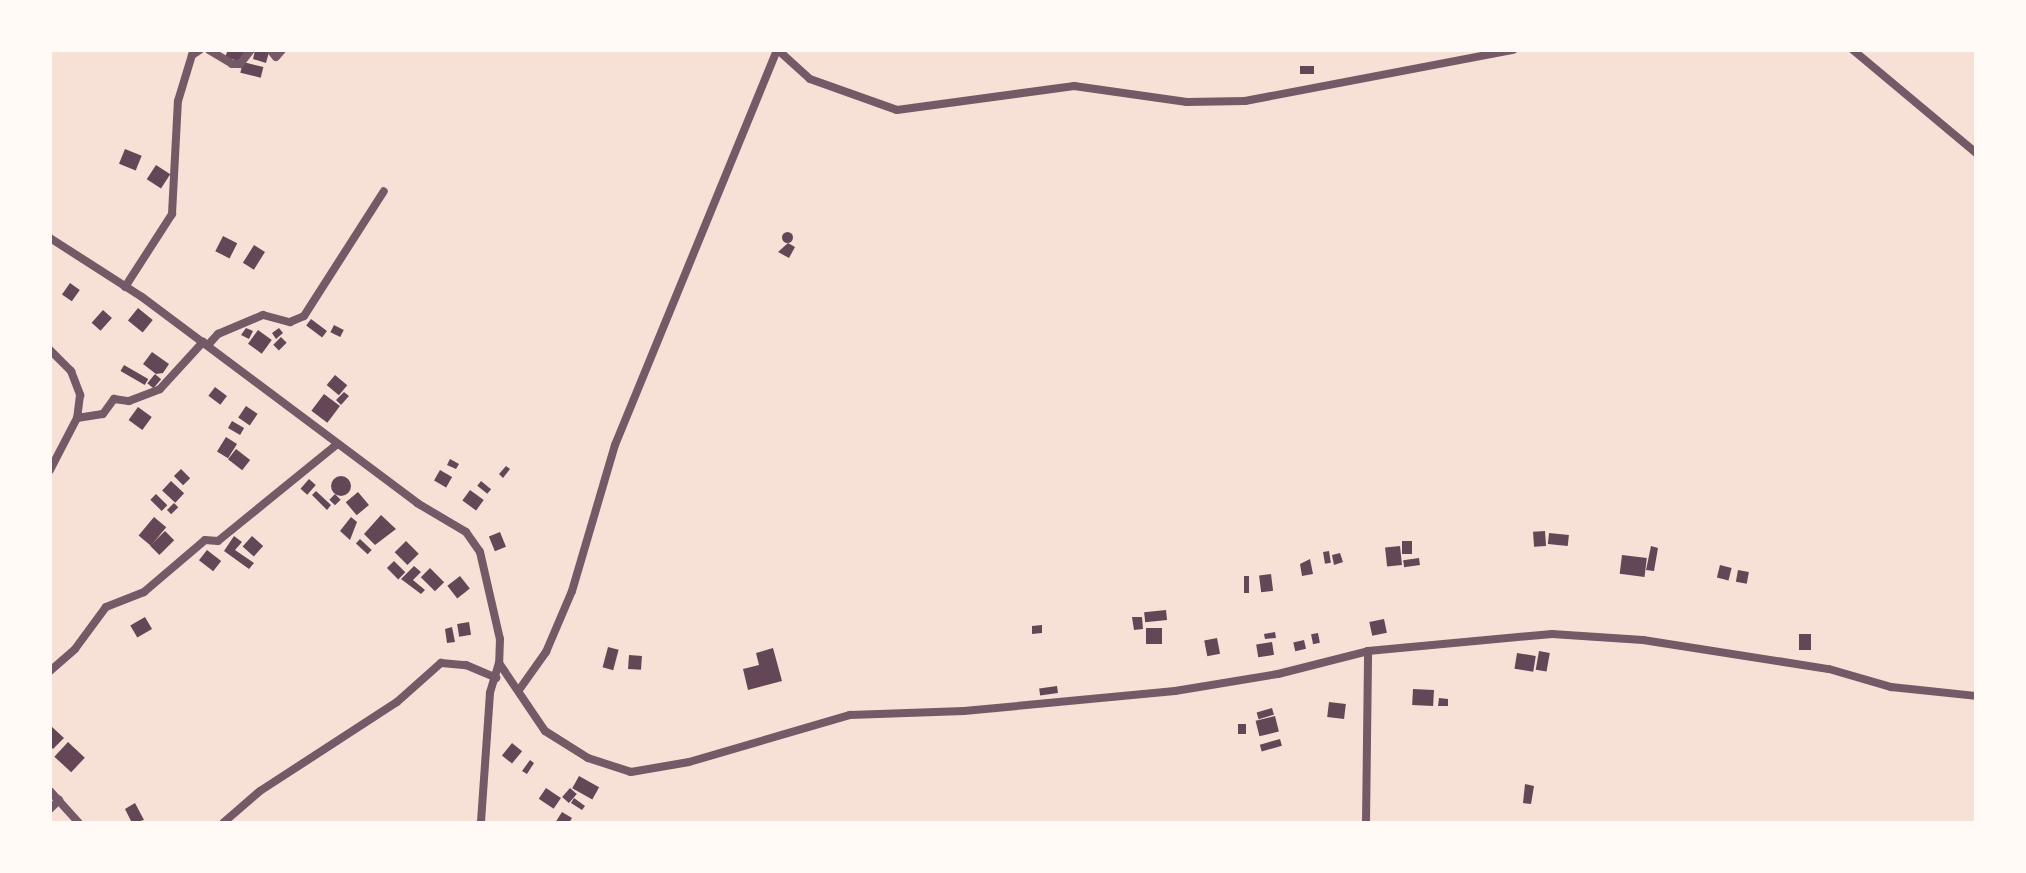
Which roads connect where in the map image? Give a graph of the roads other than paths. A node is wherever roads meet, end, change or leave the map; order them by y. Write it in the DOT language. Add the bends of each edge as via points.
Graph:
graph roads {
  1 [pos="200,50"];
  2 [pos="209,50"];
  3 [pos="251,50"];
  4 [pos="270,50"];
  5 [pos="282,50"];
  6 [pos="778,50"];
  7 [pos="1513,50"];
  8 [pos="1853,50"];
  9 [pos="1976,153"];
  10 [pos="384,191"];
  11 [pos="50,238"];
  12 [pos="125,287"];
  13 [pos="205,344"];
  14 [pos="50,350"];
  15 [pos="77,418"];
  16 [pos="336,445"];
  17 [pos="50,470"];
  18 [pos="1368,651"];
  19 [pos="499,663"];
  20 [pos="50,671"];
  21 [pos="496,678"];
  22 [pos="519,690"];
  23 [pos="1976,696"];
  24 [pos="50,791"];
  25 [pos="59,800"];
  26 [pos="50,809"];
  27 [pos="79,823"];
  28 [pos="223,823"];
  29 [pos="481,823"];
  30 [pos="1366,823"];
  1 -- 12 [label="street" via="192,55 178,101 172,214"];
  2 -- 3 [label="street" via="240,64"];
  4 -- 5 [label="street" via="276,57"];
  6 -- 7 [label="street" via="810,79 897,110 1074,86 1187,102 1245,101"];
  6 -- 22 [label="street" via="615,445 572,591 546,652"];
  8 -- 9 [label="street"];
  10 -- 13 [label="street" via="304,316 290,322 263,315"];
  11 -- 12 [label="street"];
  12 -- 13 [label="street"];
  13 -- 15 [label="street" via="160,389 129,401 114,399 103,414"];
  13 -- 16 [label="street"];
  14 -- 15 [label="street" via="71,371 80,395"];
  15 -- 17 [label="street"];
  16 -- 19 [label="street" via="466,532 480,552 500,639"];
  16 -- 20 [label="street" via="218,541 205,540 144,592 106,607 75,649"];
  18 -- 22 [label="street" via="1278,674 1175,691 964,711 850,715 644,772 588,758 545,731 528,712"];
  18 -- 23 [label="street" via="1552,634 1643,640 1829,669 1891,687"];
  18 -- 30 [label="street"];
  19 -- 21 [label="street"];
  19 -- 22 [label="street"];
  21 -- 28 [label="street" via="466,665 441,663 397,702 260,791"];
  21 -- 29 [label="street" via="490,693"];
  24 -- 25 [label="street"];
  25 -- 26 [label="street"];
  25 -- 27 [label="street"];
}
